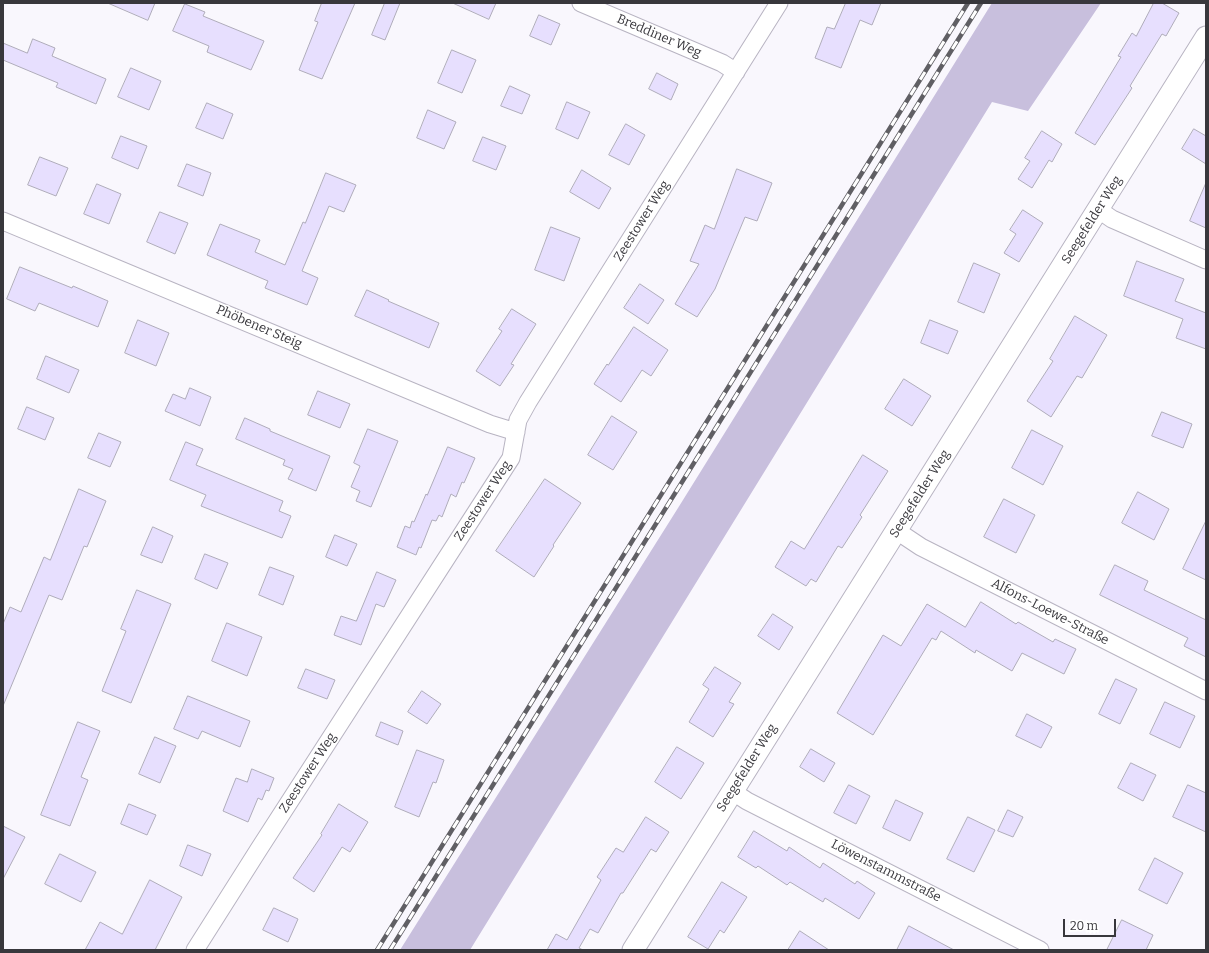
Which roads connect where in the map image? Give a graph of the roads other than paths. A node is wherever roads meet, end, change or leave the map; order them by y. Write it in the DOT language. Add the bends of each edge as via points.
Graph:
graph roads {
  1 [pos="581,3"];
  2 [pos="779,3"];
  3 [pos="1206,37"];
  4 [pos="736,72"];
  5 [pos="1099,210"];
  6 [pos="3,221"];
  7 [pos="1206,260"];
  8 [pos="516,432"];
  9 [pos="896,530"];
  10 [pos="1206,691"];
  11 [pos="732,791"];
  12 [pos="195,950"];
  13 [pos="633,950"];
  14 [pos="1040,950"];
  1 -- 4 [label="street, Breddiner Weg" via="722,63"];
  2 -- 4 [label="street, Zeestower Weg"];
  3 -- 5 [label="street, Seegefelder Weg"];
  4 -- 8 [label="street, Zeestower Weg" via="528,402 518,420"];
  5 -- 7 [label="street" via="1112,219"];
  5 -- 9 [label="street, Seegefelder Weg"];
  6 -- 8 [label="street, Phöbener Steig" via="495,426"];
  8 -- 12 [label="street, Zeestower Weg" via="511,458"];
  9 -- 10 [label="street, Alfons-Loewe-Straße" via="921,546"];
  9 -- 11 [label="street, Seegefelder Weg"];
  11 -- 13 [label="street, Seegefelder Weg"];
  11 -- 14 [label="street, Löwenstammstraße" via="747,801"];
}
